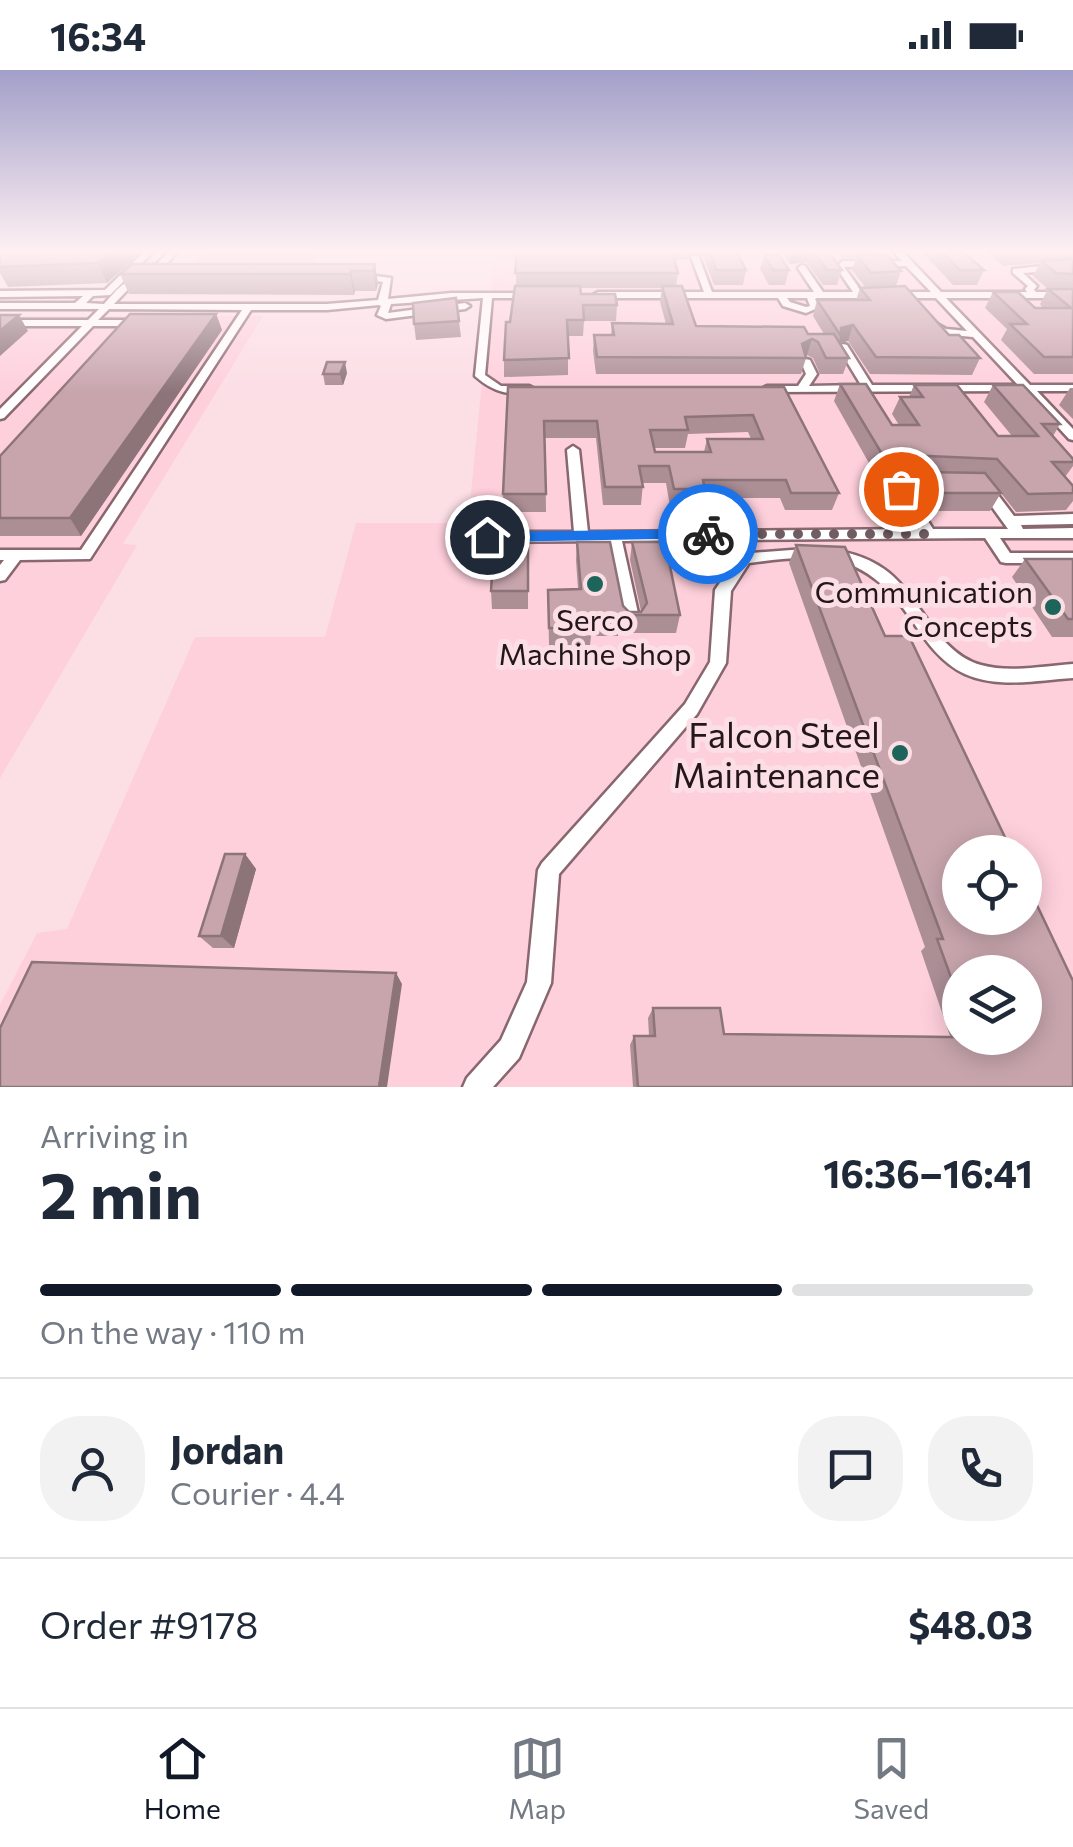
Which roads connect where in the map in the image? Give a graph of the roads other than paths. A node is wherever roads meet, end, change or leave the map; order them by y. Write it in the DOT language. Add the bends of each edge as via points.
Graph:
graph roads {
  1 [pos="86,298"];
  2 [pos="115,298"];
  3 [pos="416,298"];
  4 [pos="488,298"];
  5 [pos="786,298"];
  6 [pos="815,298"];
  7 [pos="817,298"];
  8 [pos="842,298"];
  9 [pos="908,298"];
  10 [pos="942,298"];
  11 [pos="384,300"];
  12 [pos="111,302"];
  13 [pos="190,302"];
  14 [pos="271,302"];
  15 [pos="0,306"];
  16 [pos="78,306"];
  17 [pos="465,306"];
  18 [pos="248,307"];
  19 [pos="920,312"];
  20 [pos="956,312"];
  21 [pos="0,323"];
  22 [pos="91,323"];
  23 [pos="146,323"];
  24 [pos="219,323"];
  25 [pos="238,323"];
  26 [pos="931,323"];
  27 [pos="966,324"];
  28 [pos="976,334"];
  29 [pos="843,346"];
  30 [pos="806,362"];
  31 [pos="869,388"];
  32 [pos="955,388"];
  33 [pos="1027,388"];
  34 [pos="1073,388"];
  35 [pos="537,389"];
  36 [pos="748,389"];
  37 [pos="806,389"];
  38 [pos="965,401"];
  39 [pos="0,416"];
  40 [pos="1073,436"];
  41 [pos="573,450"];
  42 [pos="1073,520"];
  43 [pos="1014,527"];
  44 [pos="989,533"];
  45 [pos="1073,533"];
  46 [pos="928,534"];
  47 [pos="581,536"];
  48 [pos="614,536"];
  49 [pos="487,537"];
  50 [pos="8,555"];
  51 [pos="1073,558"];
  52 [pos="0,576"];
  53 [pos="632,622"];
  54 [pos="1073,672"];
  55 [pos="476,1087"];
  1 -- 16 [label="street"];
  2 -- 12 [label="street"];
  3 -- 11 [label="street"];
  4 -- 35 [label="street" via="480,376 498,389"];
  5 -- 6 [label="street" via="793,308 814,309"];
  7 -- 8 [label="street" via="842,304"];
  9 -- 19 [label="street"];
  10 -- 20 [label="street"];
  11 -- 14 [label="street"];
  11 -- 17 [label="street" via="386,316"];
  12 -- 13 [label="street"];
  12 -- 16 [label="street"];
  12 -- 22 [label="street"];
  13 -- 14 [label="street"];
  13 -- 18 [label="street"];
  14 -- 18 [label="street"];
  15 -- 16 [label="street"];
  18 -- 25 [label="street"];
  19 -- 20 [label="street"];
  19 -- 26 [label="street"];
  20 -- 27 [label="street"];
  21 -- 22 [label="street"];
  22 -- 23 [label="street"];
  22 -- 39 [label="street"];
  24 -- 25 [label="street"];
  25 -- 50 [label="street" via="85,554"];
  26 -- 27 [label="street"];
  26 -- 28 [label="street" via="944,332"];
  27 -- 28 [label="street"];
  28 -- 33 [label="street"];
  29 -- 31 [label="street"];
  30 -- 37 [label="street" via="812,374"];
  31 -- 32 [label="street"];
  31 -- 37 [label="street"];
  32 -- 33 [label="street"];
  32 -- 38 [label="street"];
  33 -- 34 [label="street"];
  33 -- 40 [label="street"];
  36 -- 37 [label="street"];
  41 -- 47 [label="street"];
  42 -- 43 [label="street"];
  43 -- 44 [label="street"];
  43 -- 45 [label="street"];
  43 -- 46 [label="street" via="981,483 897,482"];
  44 -- 46 [label="street"];
  44 -- 51 [label="street" via="1006,558"];
  46 -- 48 [label="street"];
  47 -- 48 [label="street"];
  47 -- 49 [label="street"];
  48 -- 53 [label="street"];
  50 -- 52 [label="street"];
  54 -- 55 [label="street" via="977,672 936,645 900,590 872,565 840,554 744,558 724,590 718,662 691,708 548,870 539,983 510,1049"];
}
